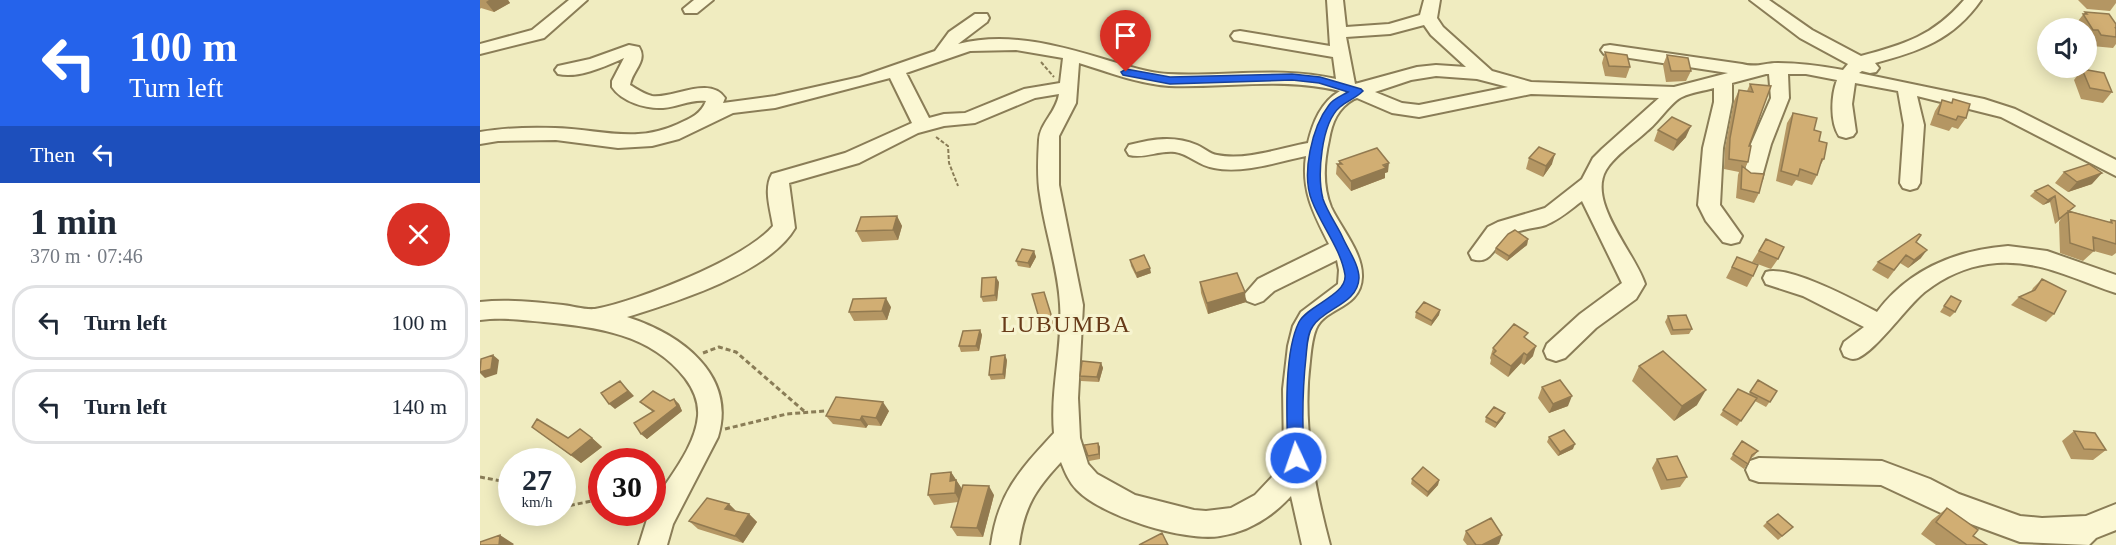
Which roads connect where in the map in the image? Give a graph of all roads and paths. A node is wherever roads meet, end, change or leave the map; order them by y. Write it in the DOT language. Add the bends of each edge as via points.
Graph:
graph roads {
  1 [pos="579,0"];
  2 [pos="1335,0"];
  3 [pos="1432,0"];
  4 [pos="1758,0"];
  5 [pos="1973,0"];
  6 [pos="981,18"];
  7 [pos="1428,18"];
  8 [pos="1337,33"];
  9 [pos="1240,36"];
  10 [pos="1025,45"];
  11 [pos="480,49"];
  12 [pos="1610,50"];
  13 [pos="942,53"];
  14 [pos="1072,56"];
  15 [pos="1342,60"];
  16 [pos="1778,68"];
  17 [pos="1855,69"];
  18 [pos="564,70"];
  19 [pos="896,72"];
  20 [pos="1754,72"];
  21 [pos="1487,76"];
  22 [pos="1723,80"];
  23 [pos="1903,86"];
  24 [pos="1065,87"];
  25 [pos="1358,88"];
  26 [pos="1531,88"];
  27 [pos="1674,93"];
  28 [pos="699,122"];
  29 [pos="917,128"];
  30 [pos="1846,132"];
  31 [pos="480,138"];
  32 [pos="1317,148"];
  33 [pos="1136,150"];
  34 [pos="2116,169"];
  35 [pos="1754,175"];
  36 [pos="1591,183"];
  37 [pos="1910,183"];
  38 [pos="958,186"];
  39 [pos="1731,236"];
  40 [pos="1341,247"];
  41 [pos="1480,253"];
  42 [pos="1774,278"];
  43 [pos="2116,284"];
  44 [pos="1255,295"];
  45 [pos="480,311"];
  46 [pos="598,317"];
  47 [pos="1881,324"];
  48 [pos="1853,349"];
  49 [pos="1556,351"];
  50 [pos="684,360"];
  51 [pos="804,411"];
  52 [pos="825,411"];
  53 [pos="706,434"];
  54 [pos="1068,435"];
  55 [pos="1296,458"];
  56 [pos="1759,470"];
  57 [pos="480,477"];
  58 [pos="498,480"];
  59 [pos="2116,517"];
  60 [pos="2078,537"];
  61 [pos="653,545"];
  62 [pos="1005,545"];
  63 [pos="1316,545"];
  1 -- 11 [label="street" via="538,34"];
  2 -- 8 [label="street"];
  3 -- 7 [label="street"];
  4 -- 17 [label="street"];
  5 -- 17 [label="street" via="1954,23 1928,42"];
  6 -- 13 [label="street" via="955,36"];
  7 -- 8 [label="street" via="1390,29"];
  7 -- 21 [label="street"];
  8 -- 15 [label="street"];
  9 -- 15 [label="street"];
  10 -- 13 [label="street" via="970,46"];
  10 -- 14 [label="street"];
  10 -- 24 [label="path"];
  12 -- 20 [label="street"];
  13 -- 19 [label="street"];
  14 -- 24 [label="street"];
  14 -- 25 [label="street" via="1150,78 1292,77"];
  15 -- 25 [label="street"];
  15 -- 25 [label="street" via="1370,78"];
  16 -- 17 [label="street"];
  16 -- 20 [label="street"];
  16 -- 35 [label="street" via="1780,98 1761,144"];
  17 -- 23 [label="street"];
  17 -- 30 [label="street" via="1842,90"];
  18 -- 28 [label="street" via="633,51 621,87 654,103 701,94 713,96 715,106"];
  19 -- 28 [label="street" via="775,102 729,108"];
  19 -- 29 [label="street"];
  20 -- 22 [label="street"];
  21 -- 25 [label="street" via="1422,72"];
  21 -- 26 [label="street"];
  22 -- 27 [label="street"];
  22 -- 39 [label="street" via="1709,205"];
  23 -- 34 [label="street" via="2008,113"];
  23 -- 37 [label="street" via="1914,125"];
  24 -- 29 [label="street" via="1031,93 968,119 955,118"];
  24 -- 54 [label="street" via="1066,107 1048,137 1048,171 1071,309 1065,403"];
  25 -- 26 [label="street" via="1399,110 1419,111"];
  25 -- 32 [label="street" via="1328,114"];
  26 -- 27 [label="street"];
  27 -- 36 [label="street" via="1601,161"];
  28 -- 31 [label="street" via="672,134 635,142 556,134"];
  29 -- 38 [label="path" via="946,143"];
  29 -- 46 [label="street" via="852,158 779,179 784,228 776,239 747,259 655,300"];
  32 -- 33 [label="street" via="1234,162 1205,159 1180,146"];
  32 -- 40 [label="street" via="1317,198"];
  36 -- 41 [label="street" via="1546,216 1496,233"];
  36 -- 49 [label="street" via="1595,210 1634,284"];
  40 -- 44 [label="street" via="1266,285"];
  40 -- 55 [label="street" via="1352,277 1349,287 1306,324 1301,340 1293,400"];
  42 -- 47 [label="street" via="1811,290"];
  43 -- 47 [label="street" via="2047,259 1977,256 1955,263 1915,288"];
  45 -- 46 [label="street" via="520,309"];
  46 -- 50 [label="street" via="650,337"];
  47 -- 48 [label="street"];
  50 -- 51 [label="path" via="711,350 726,348 736,352"];
  50 -- 53 [label="street" via="704,386 711,404"];
  51 -- 52 [label="path"];
  51 -- 53 [label="path"];
  53 -- 61 [label="street" via="662,516"];
  54 -- 55 [label="street" via="1080,474 1104,494 1137,509 1202,525 1227,523 1267,501 1282,485"];
  54 -- 62 [label="street" via="1015,503"];
  55 -- 63 [label="street"];
  56 -- 60 [label="street" via="1881,473 2012,527"];
  57 -- 58 [label="path"];
  59 -- 60 [label="street"];
}
